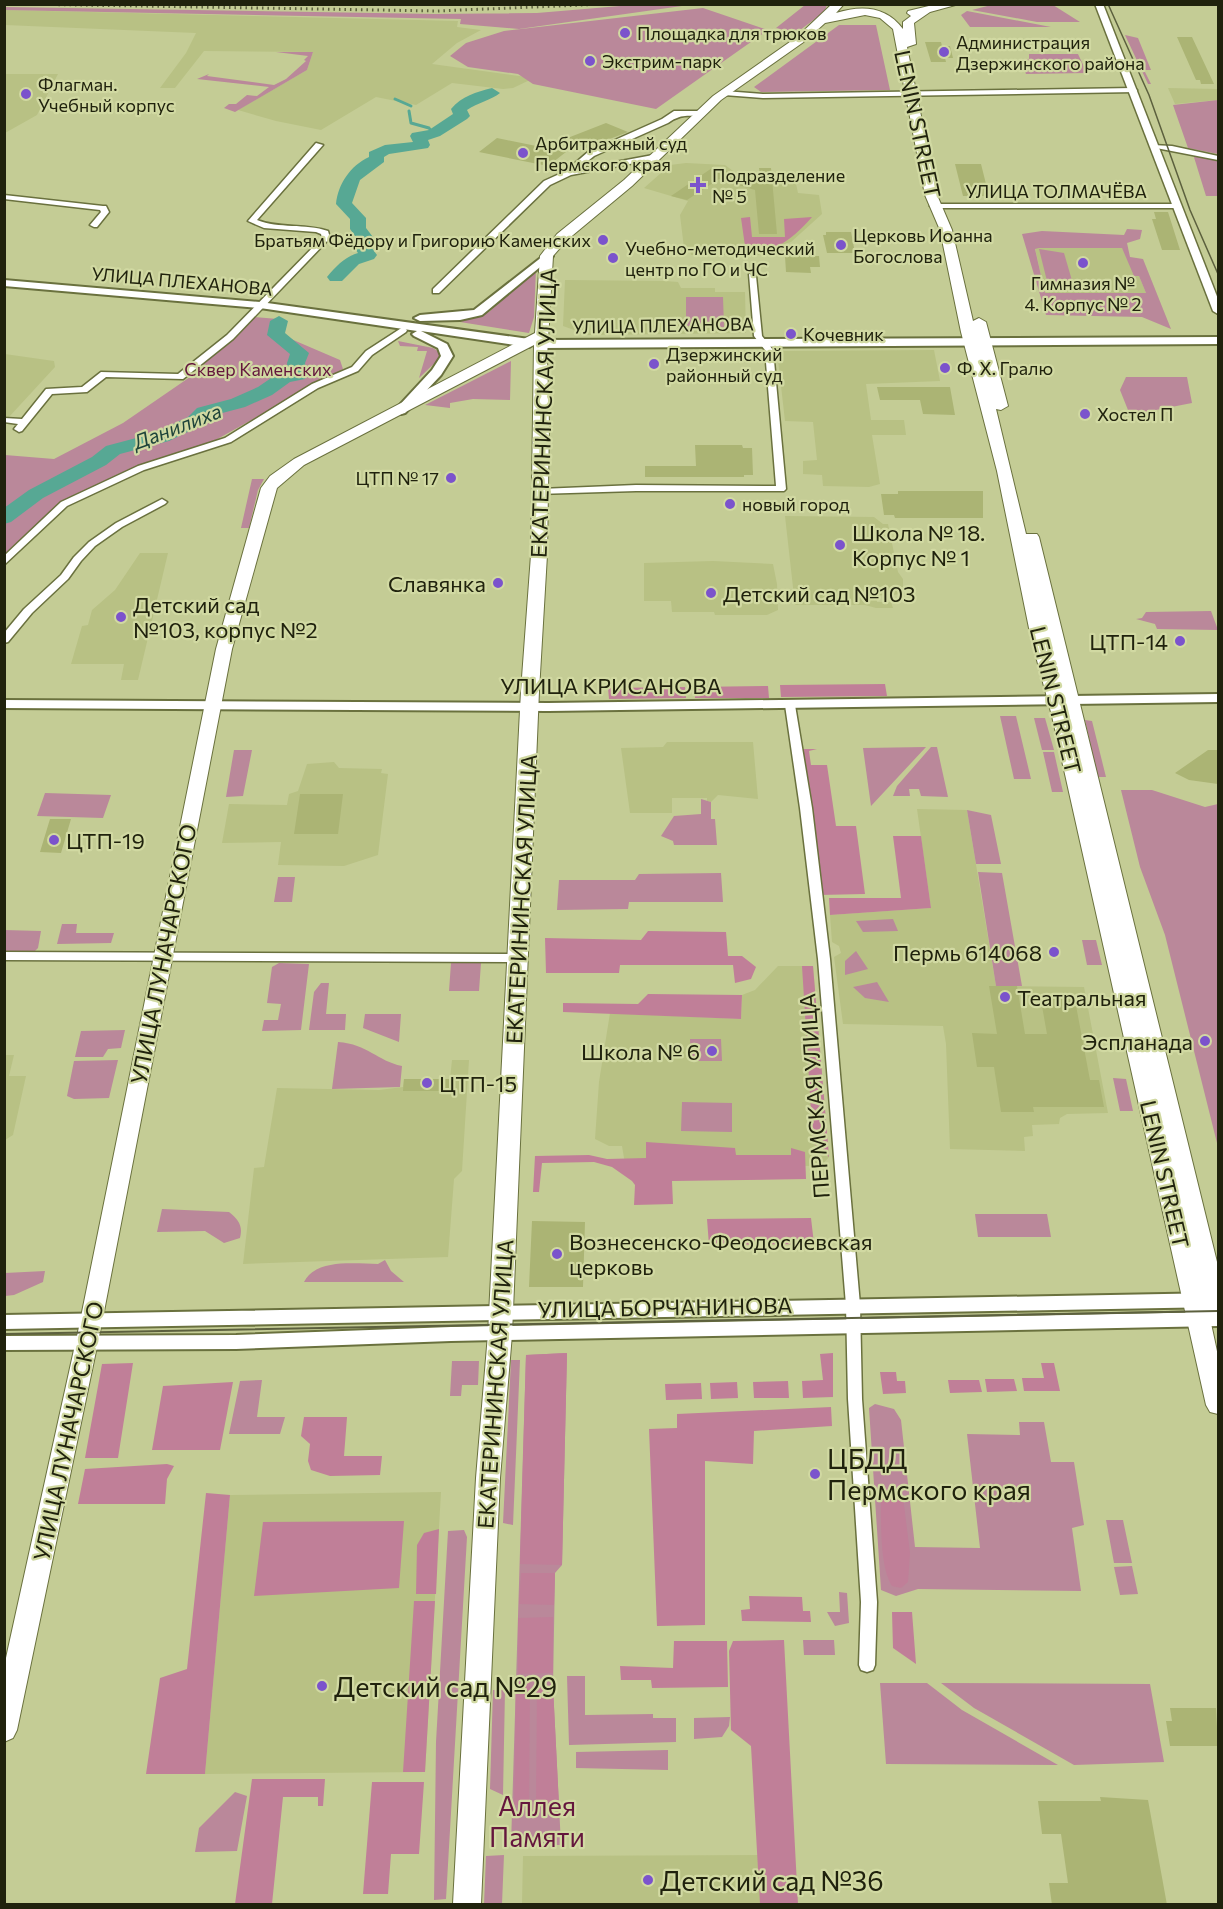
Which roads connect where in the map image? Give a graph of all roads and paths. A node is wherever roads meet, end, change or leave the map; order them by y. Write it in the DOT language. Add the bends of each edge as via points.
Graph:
graph roads {
  1 [pos="839,4"];
  2 [pos="852,4"];
  3 [pos="954,4"];
  4 [pos="1099,4"];
  5 [pos="873,12"];
  6 [pos="925,12"];
  7 [pos="824,21"];
  8 [pos="1132,90"];
  9 [pos="724,93"];
  10 [pos="916,93"];
  11 [pos="700,113"];
  12 [pos="320,145"];
  13 [pos="1155,147"];
  14 [pos="653,158"];
  15 [pos="1218,158"];
  16 [pos="569,173"];
  17 [pos="4,197"];
  18 [pos="940,206"];
  19 [pos="1178,206"];
  20 [pos="94,225"];
  21 [pos="547,256"];
  22 [pos="752,276"];
  23 [pos="4,283"];
  24 [pos="436,291"];
  25 [pos="259,307"];
  26 [pos="1218,311"];
  27 [pos="403,330"];
  28 [pos="537,341"];
  29 [pos="1218,341"];
  30 [pos="763,342"];
  31 [pos="978,342"];
  32 [pos="400,411"];
  33 [pos="7,420"];
  34 [pos="540,492"];
  35 [pos="162,502"];
  36 [pos="4,562"];
  37 [pos="4,640"];
  38 [pos="1064,698"];
  39 [pos="1218,698"];
  40 [pos="4,704"];
  41 [pos="790,705"];
  42 [pos="212,706"];
  43 [pos="530,707"];
  44 [pos="4,956"];
  45 [pos="162,957"];
  46 [pos="518,958"];
  47 [pos="853,1305"];
  48 [pos="1211,1308"];
  49 [pos="4,1322"];
  50 [pos="500,1323"];
  51 [pos="853,1327"];
  52 [pos="89,1330"];
  53 [pos="4,1344"];
  54 [pos="1218,1405"];
  55 [pos="867,1665"];
  56 [pos="4,1730"];
  57 [pos="467,1905"];
  1 -- 7 [label="main road"];
  2 -- 5 [label="main road"];
  3 -- 6 [label="main road"];
  4 -- 8 [label="street"];
  5 -- 6 [label="main road"];
  5 -- 7 [label="main road" via="849,13"];
  5 -- 10 [label="main road, LENIN STREET" via="898,27"];
  6 -- 10 [label="main road, LENIN STREET" via="912,18 907,27"];
  7 -- 9 [label="main road, ЕКАТЕРИНИНСКАЯ УЛИЦА"];
  8 -- 10 [label="street"];
  8 -- 13 [label="street"];
  9 -- 10 [label="street"];
  9 -- 11 [label="main road, ЕКАТЕРИНИНСКАЯ УЛИЦА"];
  10 -- 18 [label="main road, LENIN STREET"];
  11 -- 14 [label="main road, ЕКАТЕРИНИНСКАЯ УЛИЦА"];
  11 -- 16 [label="street" via="677,113 591,154"];
  12 -- 25 [label="street" via="252,221 264,226 317,230 326,238"];
  13 -- 15 [label="street"];
  13 -- 19 [label="street"];
  14 -- 16 [label="street"];
  14 -- 21 [label="main road, ЕКАТЕРИНИНСКАЯ УЛИЦА" via="562,237"];
  16 -- 24 [label="street" via="543,185"];
  17 -- 20 [label="street" via="102,208 105,212"];
  18 -- 19 [label="street, УЛИЦА ТОЛМАЧЁВА"];
  18 -- 31 [label="main road, LENIN STREET" via="961,241"];
  19 -- 26 [label="street"];
  21 -- 25 [label="main road" via="490,306 464,317 417,318 335,308"];
  21 -- 28 [label="main road, ЕКАТЕРИНИНСКАЯ УЛИЦА"];
  22 -- 30 [label="street" via="758,336"];
  23 -- 25 [label="main road, УЛИЦА ПЛЕХАНОВА"];
  25 -- 27 [label="main road"];
  25 -- 28 [label="main road, УЛИЦА ПЛЕХАНОВА"];
  25 -- 33 [label="street" via="187,374 177,378 104,374 84,390 49,391 22,425"];
  27 -- 32 [label="main road" via="437,342 448,354 443,365"];
  27 -- 36 [label="street" via="367,355 355,369 315,386 228,440 149,465 70,500"];
  28 -- 30 [label="main road, УЛИЦА ПЛЕХАНОВА"];
  28 -- 32 [label="main road, УЛИЦА ЛУНАЧАРСКОГО"];
  28 -- 34 [label="main road, ЕКАТЕРИНИНСКАЯ УЛИЦА"];
  29 -- 31 [label="main road, УЛИЦА ПЛЕХАНОВА"];
  30 -- 31 [label="main road, УЛИЦА ПЛЕХАНОВА"];
  30 -- 34 [label="street" via="769,350 781,489"];
  31 -- 38 [label="main road, LENIN STREET"];
  32 -- 42 [label="main road, УЛИЦА ЛУНАЧАРСКОГО" via="312,454 272,483 238,597"];
  34 -- 43 [label="main road, ЕКАТЕРИНИНСКАЯ УЛИЦА"];
  35 -- 37 [label="street" via="92,544"];
  38 -- 39 [label="main road, УЛИЦА КРИСАНОВА"];
  38 -- 41 [label="main road, УЛИЦА КРИСАНОВА"];
  38 -- 48 [label="main road, LENIN STREET"];
  40 -- 42 [label="main road, УЛИЦА КРИСАНОВА"];
  41 -- 43 [label="main road, УЛИЦА КРИСАНОВА"];
  41 -- 47 [label="street, ПЕРМСКАЯ УЛИЦА" via="824,959"];
  42 -- 43 [label="main road, УЛИЦА КРИСАНОВА"];
  42 -- 45 [label="main road, УЛИЦА ЛУНАЧАРСКОГО"];
  43 -- 46 [label="main road, ЕКАТЕРИНИНСКАЯ УЛИЦА"];
  44 -- 45 [label="street"];
  45 -- 46 [label="street"];
  45 -- 52 [label="main road, УЛИЦА ЛУНАЧАРСКОГО"];
  46 -- 50 [label="main road, ЕКАТЕРИНИНСКАЯ УЛИЦА"];
  47 -- 48 [label="main road, УЛИЦА БОРЧАНИНОВА"];
  47 -- 50 [label="main road, УЛИЦА БОРЧАНИНОВА"];
  47 -- 51 [label="street, ПЕРМСКАЯ УЛИЦА"];
  48 -- 51 [label="main road, УЛИЦА БОРЧАНИНОВА"];
  48 -- 54 [label="main road, LENIN STREET"];
  49 -- 52 [label="main road, УЛИЦА БОРЧАНИНОВА"];
  50 -- 51 [label="main road, УЛИЦА БОРЧАНИНОВА"];
  50 -- 52 [label="main road, УЛИЦА БОРЧАНИНОВА" via="236,1342"];
  50 -- 57 [label="main road, ЕКАТЕРИНИНСКАЯ УЛИЦА" via="488,1478"];
  51 -- 55 [label="street, ПЕРМСКАЯ УЛИЦА" via="869,1602"];
  52 -- 53 [label="main road, УЛИЦА БОРЧАНИНОВА"];
  52 -- 56 [label="main road, УЛИЦА ЛУНАЧАРСКОГО"];
}
